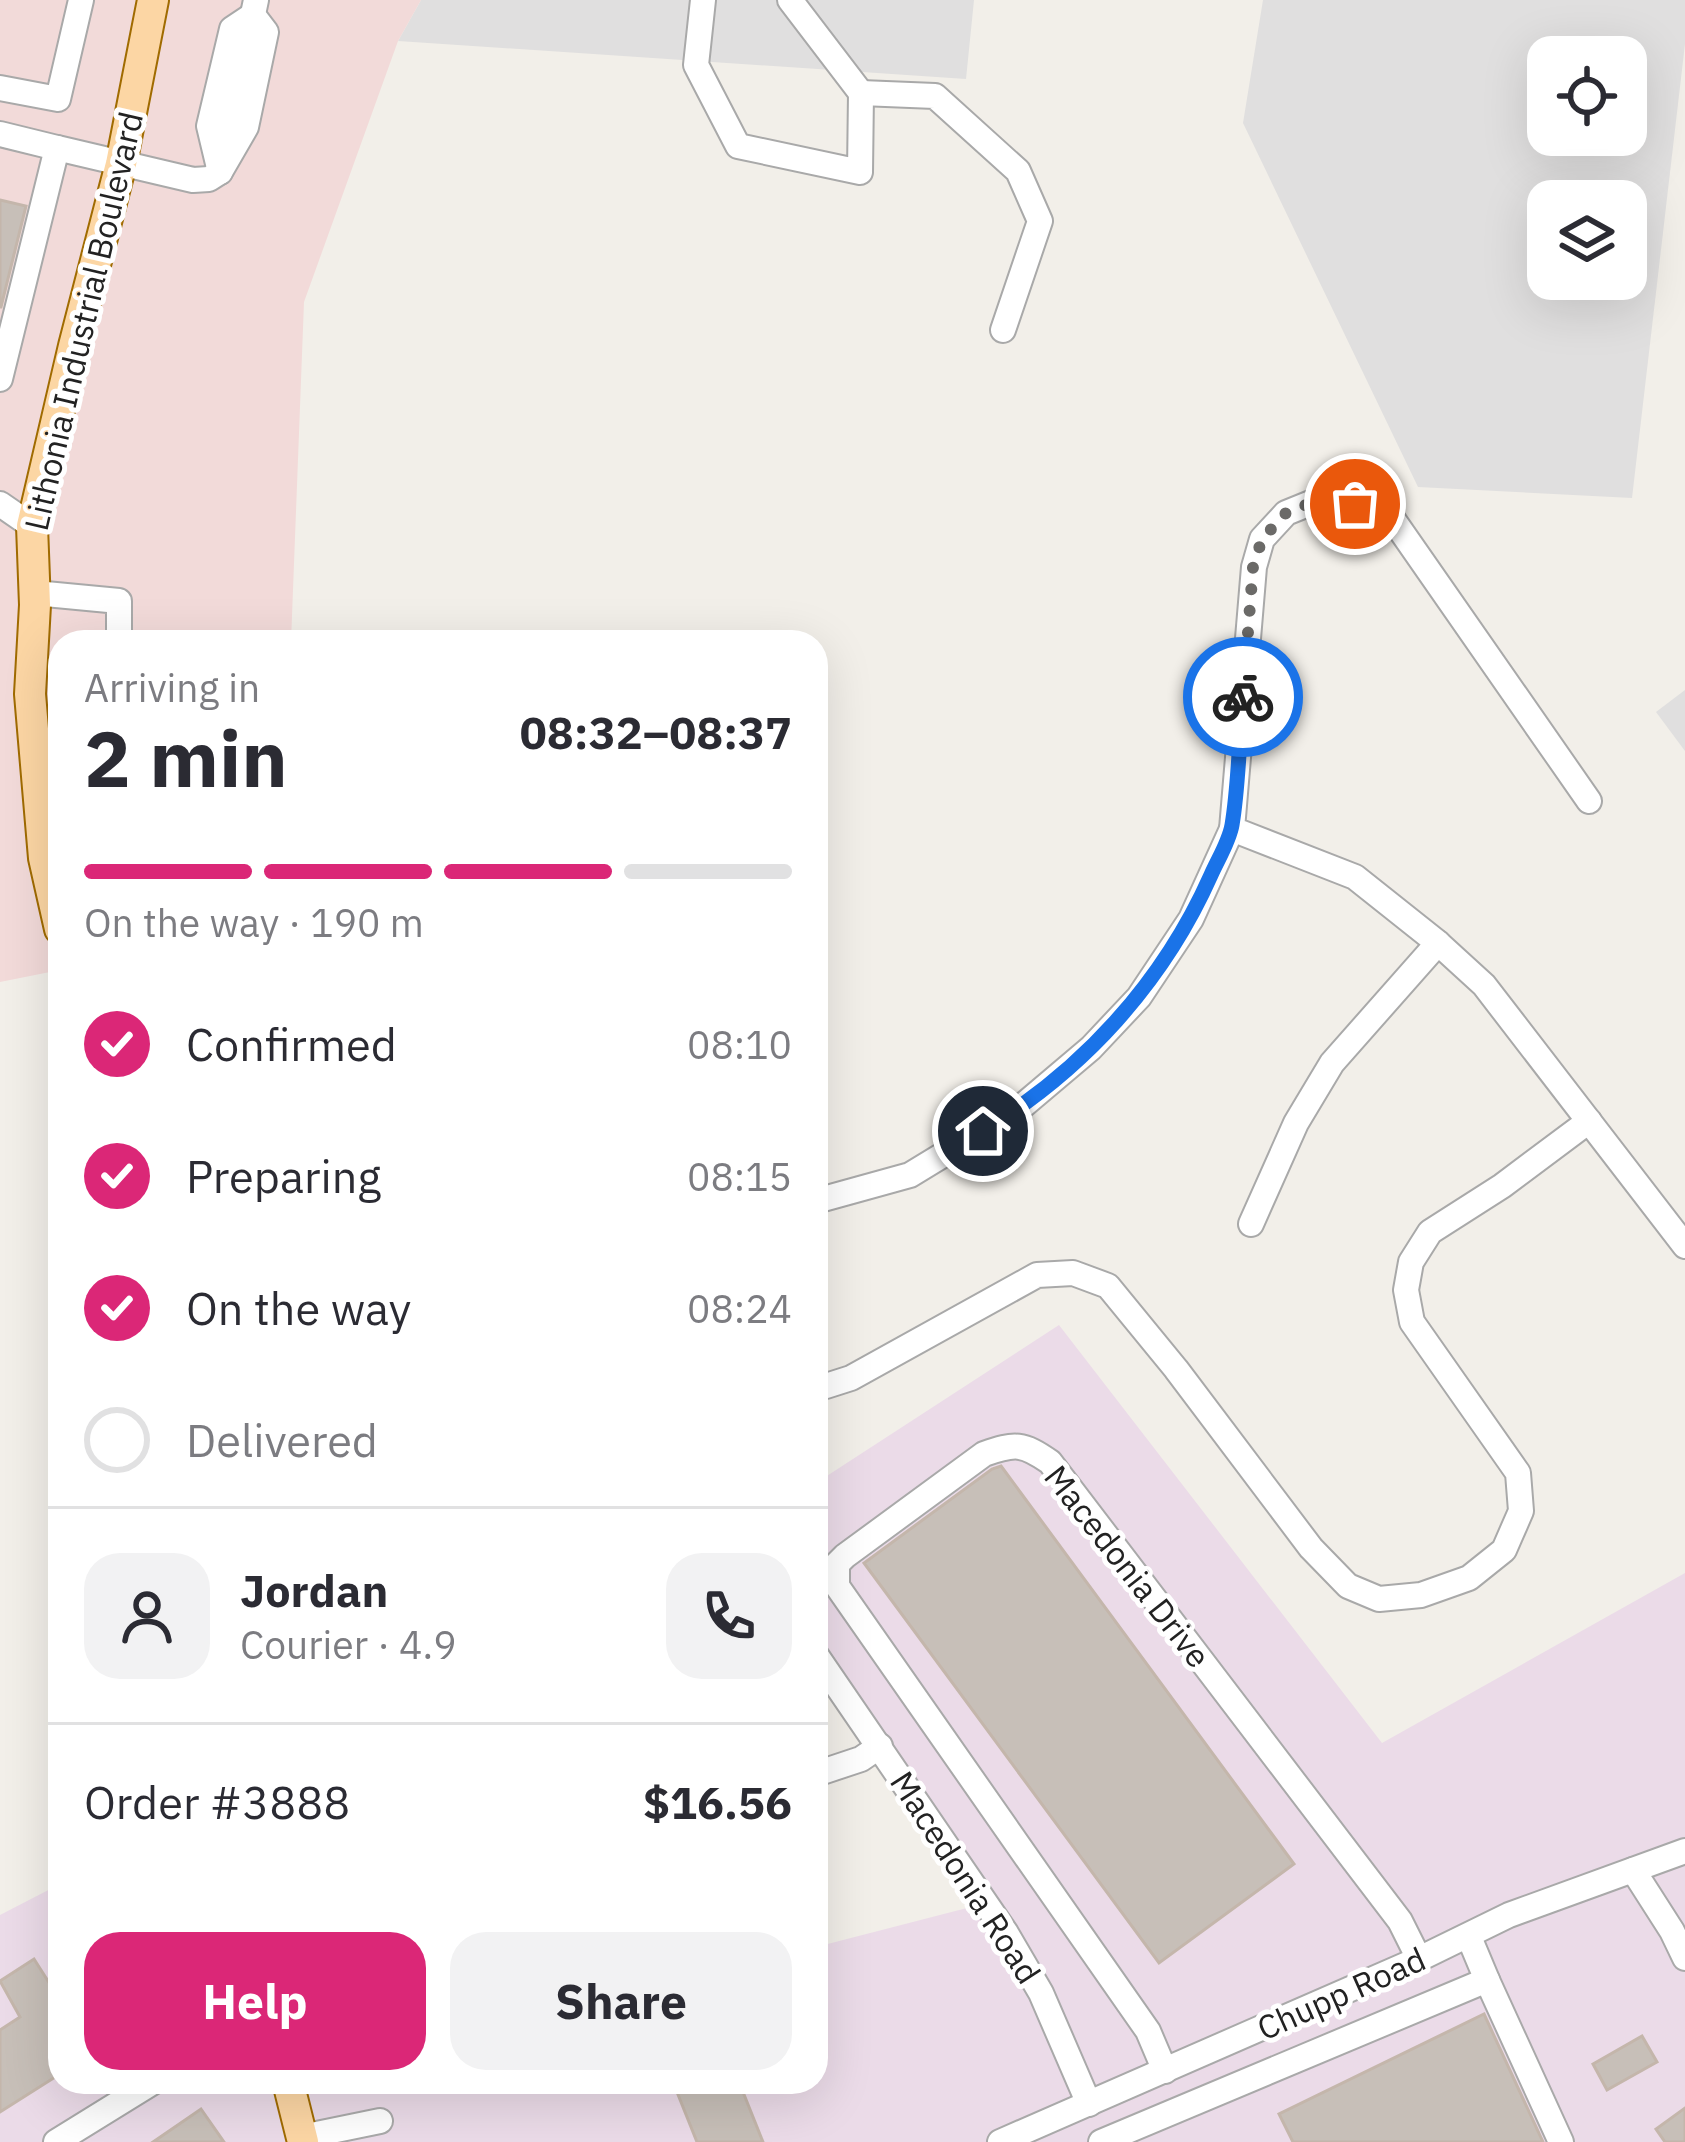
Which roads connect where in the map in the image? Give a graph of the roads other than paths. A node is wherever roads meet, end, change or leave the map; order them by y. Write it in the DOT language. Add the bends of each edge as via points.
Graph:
graph roads {
  1 [pos="81,0"];
  2 [pos="153,0"];
  3 [pos="704,0"];
  4 [pos="790,0"];
  5 [pos="252,19"];
  6 [pos="0,88"];
  7 [pos="861,93"];
  8 [pos="0,134"];
  9 [pos="57,148"];
  10 [pos="121,164"];
  11 [pos="1003,330"];
  12 [pos="0,379"];
  13 [pos="0,504"];
  14 [pos="32,526"];
  15 [pos="34,593"];
  16 [pos="119,630"];
  17 [pos="47,748"];
  18 [pos="1589,801"];
  19 [pos="1232,829"];
  20 [pos="48,876"];
  21 [pos="1438,943"];
  22 [pos="1588,1121"];
  23 [pos="828,1198"];
  24 [pos="1251,1224"];
  25 [pos="1685,1246"];
  26 [pos="828,1385"];
  27 [pos="828,1675"];
  28 [pos="880,1746"];
  29 [pos="828,1770"];
  30 [pos="1685,1851"];
  31 [pos="1633,1870"];
  32 [pos="1678,1927"];
  33 [pos="1469,1937"];
  34 [pos="1685,1958"];
  35 [pos="1419,1959"];
  36 [pos="1487,1980"];
  37 [pos="1203,2054"];
  38 [pos="1165,2071"];
  39 [pos="1220,2092"];
  40 [pos="134,2094"];
  41 [pos="291,2094"];
  42 [pos="1089,2104"];
  43 [pos="380,2121"];
  44 [pos="302,2140"];
  45 [pos="56,2142"];
  46 [pos="1002,2142"];
  47 [pos="1101,2142"];
  48 [pos="1561,2142"];
  1 -- 6 [label="street" via="58,99"];
  2 -- 10 [label="main road, Lithonia Industrial Boulevard"];
  3 -- 7 [label="street" via="696,65 739,146 860,172"];
  4 -- 7 [label="street"];
  5 -- 10 [label="street" via="220,172 193,180"];
  7 -- 11 [label="street" via="935,97 1018,171 1040,221"];
  8 -- 9 [label="street"];
  9 -- 10 [label="street"];
  9 -- 12 [label="street"];
  10 -- 14 [label="main road, Lithonia Industrial Boulevard"];
  13 -- 14 [label="street"];
  14 -- 15 [label="main road, Lithonia Industrial Boulevard"];
  15 -- 16 [label="street" via="119,601"];
  15 -- 17 [label="main road, Lithonia Industrial Boulevard" via="30,694"];
  17 -- 20 [label="main road, Lithonia Industrial Boulevard"];
  18 -- 19 [label="street" via="1392,518 1318,500 1286,513 1262,539 1253,567"];
  19 -- 21 [label="street" via="1355,878"];
  19 -- 23 [label="street" via="1191,920 1139,997 1091,1048 1020,1108 910,1175"];
  21 -- 22 [label="street" via="1484,985"];
  21 -- 24 [label="street" via="1332,1063"];
  22 -- 25 [label="street"];
  22 -- 26 [label="street" via="1430,1232 1411,1262 1412,1322 1518,1473 1521,1511 1504,1550 1468,1578 1421,1595 1379,1599 1348,1586 1108,1286 1073,1273 1037,1275"];
  27 -- 28 [label="street, Macedonia Road"];
  28 -- 29 [label="street"];
  28 -- 42 [label="street, Macedonia Road" via="1031,1974"];
  30 -- 31 [label="street, Chupp Road"];
  31 -- 32 [label="street"];
  31 -- 33 [label="street, Chupp Road"];
  32 -- 34 [label="street"];
  33 -- 35 [label="street, Chupp Road"];
  33 -- 36 [label="street"];
  35 -- 37 [label="street, Chupp Road"];
  35 -- 38 [label="street, Macedonia Drive" via="1400,1921 1050,1462 1020,1445 985,1454 845,1556 836,1586 1148,2031"];
  36 -- 39 [label="street"];
  36 -- 48 [label="street"];
  37 -- 38 [label="street, Chupp Road"];
  37 -- 39 [label="street"];
  38 -- 42 [label="street, Chupp Road"];
  39 -- 47 [label="street"];
  40 -- 45 [label="street"];
  41 -- 44 [label="main road"];
  42 -- 46 [label="street, Chupp Road"];
  43 -- 44 [label="street"];
}
